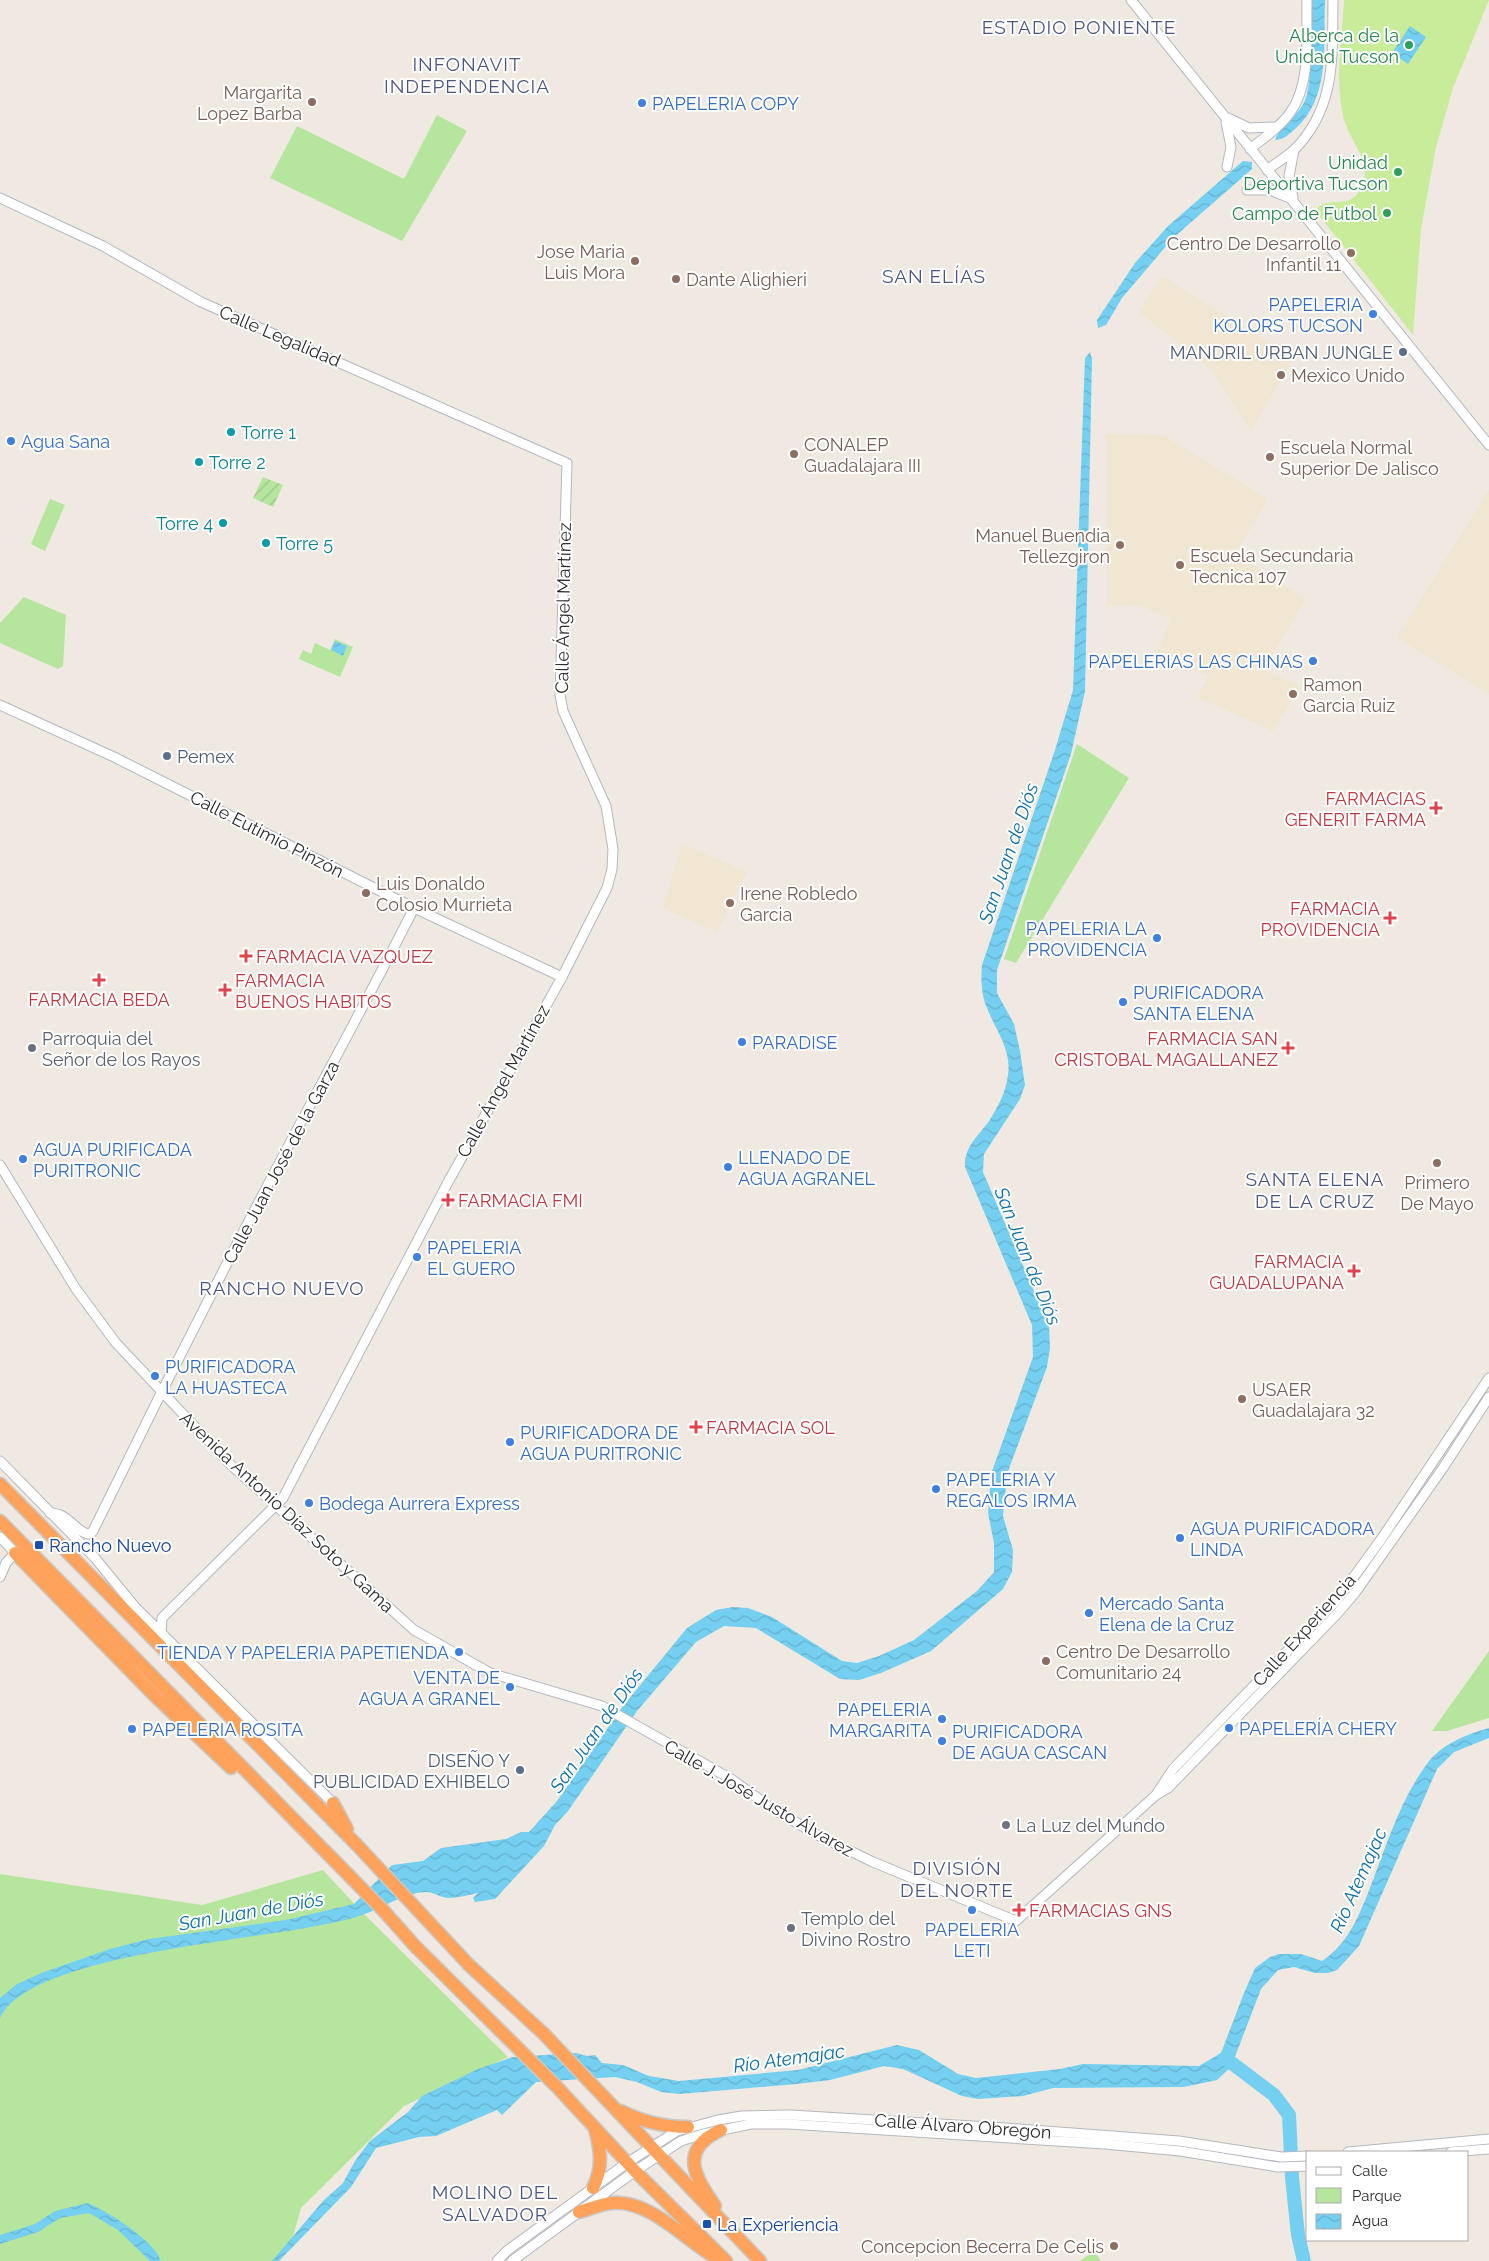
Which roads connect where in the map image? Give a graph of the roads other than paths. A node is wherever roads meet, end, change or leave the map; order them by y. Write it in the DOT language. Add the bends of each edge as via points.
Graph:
graph roads {
  1 [pos="1131,0"];
  2 [pos="1307,0"];
  3 [pos="1333,0"];
  4 [pos="1221,113"];
  5 [pos="1277,126"];
  6 [pos="1250,149"];
  7 [pos="1294,150"];
  8 [pos="1227,167"];
  9 [pos="1267,170"];
  10 [pos="1247,190"];
  11 [pos="0,198"];
  12 [pos="1294,202"];
  13 [pos="1489,445"];
  14 [pos="567,462"];
  15 [pos="0,705"];
  16 [pos="414,908"];
  17 [pos="562,977"];
  18 [pos="0,1165"];
  19 [pos="1489,1378"];
  20 [pos="160,1393"];
  21 [pos="1489,1397"];
  22 [pos="0,1461"];
  23 [pos="0,1484"];
  24 [pos="275,1506"];
  25 [pos="50,1513"];
  26 [pos="0,1521"];
  27 [pos="0,1537"];
  28 [pos="15,1553"];
  29 [pos="0,1577"];
  30 [pos="161,1632"];
  31 [pos="248,1721"];
  32 [pos="642,1730"];
  33 [pos="259,1745"];
  34 [pos="282,1756"];
  35 [pos="1156,1795"];
  36 [pos="333,1804"];
  37 [pos="281,1809"];
  38 [pos="356,1844"];
  39 [pos="1016,1921"];
  40 [pos="608,2102"];
  41 [pos="594,2127"];
  42 [pos="688,2127"];
  43 [pos="721,2130"];
  44 [pos="1489,2139"];
  45 [pos="1489,2149"];
  46 [pos="655,2151"];
  47 [pos="1359,2151"];
  48 [pos="1464,2151"];
  49 [pos="1306,2156"];
  50 [pos="1306,2166"];
  51 [pos="631,2167"];
  52 [pos="593,2188"];
  53 [pos="579,2212"];
  54 [pos="741,2242"];
  55 [pos="497,2261"];
  56 [pos="512,2261"];
  57 [pos="722,2261"];
  58 [pos="726,2261"];
  59 [pos="760,2261"];
  1 -- 4 [label="street"];
  2 -- 5 [label="street" via="1305,69 1300,94 1290,113"];
  3 -- 7 [label="street" via="1331,78 1324,103"];
  4 -- 5 [label="street" via="1249,128"];
  4 -- 6 [label="street"];
  4 -- 8 [label="street" via="1231,140"];
  5 -- 6 [label="street"];
  6 -- 9 [label="street"];
  7 -- 9 [label="street"];
  7 -- 12 [label="street" via="1289,176"];
  9 -- 12 [label="street"];
  10 -- 12 [label="street" via="1270,190"];
  11 -- 14 [label="street, Calle Legalidad" via="103,246 201,302"];
  12 -- 13 [label="street"];
  14 -- 17 [label="street, Calle Ángel Martínez" via="560,695 563,711 606,806 613,849 607,888"];
  15 -- 16 [label="street, Calle Eutimio Pinzón" via="114,757"];
  16 -- 17 [label="street, Calle Eutimio Pinzón"];
  16 -- 20 [label="street, Calle Juan José de la Garza"];
  17 -- 24 [label="street, Calle Ángel Martínez" via="447,1184 283,1498"];
  18 -- 20 [label="street, Avenida Antonio Díaz Soto y Gama" via="88,1305"];
  19 -- 35 [label="street, Calle Experiencia" via="1344,1591 1173,1769"];
  20 -- 24 [label="street, Avenida Antonio Díaz Soto y Gama"];
  20 -- 25 [label="street, Calle Juan José de la Garza" via="91,1533 82,1533 66,1516"];
  21 -- 35 [label="street, Calle Experiencia" via="1443,1468 1350,1598 1168,1788"];
  22 -- 25 [label="street"];
  23 -- 33 [label="highway"];
  24 -- 30 [label="street, Calle Ángel Martínez" via="162,1618"];
  24 -- 32 [label="street, Avenida Antonio Díaz Soto y Gama" via="414,1630 490,1673 602,1706"];
  25 -- 30 [label="street"];
  26 -- 37 [label="highway"];
  27 -- 28 [label="street"];
  28 -- 29 [label="street"];
  28 -- 37 [label="highway" via="215,1754"];
  30 -- 31 [label="street"];
  31 -- 33 [label="highway"];
  31 -- 34 [label="street"];
  32 -- 39 [label="street, Calle J. José Justo Álvarez" via="731,1779 821,1837"];
  33 -- 34 [label="highway"];
  33 -- 38 [label="highway"];
  34 -- 36 [label="street"];
  35 -- 39 [label="street, Calle Experiencia"];
  36 -- 38 [label="highway"];
  37 -- 41 [label="highway"];
  38 -- 40 [label="highway" via="469,1965 544,2034"];
  40 -- 42 [label="highway" via="650,2123"];
  40 -- 46 [label="highway"];
  41 -- 51 [label="highway"];
  41 -- 52 [label="highway" via="601,2160"];
  42 -- 46 [label="street, Calle Álvaro Obregón"];
  42 -- 49 [label="street, Calle Álvaro Obregón" via="742,2116 801,2116 1179,2141 1281,2157"];
  43 -- 46 [label="street, Calle Álvaro Obregón"];
  43 -- 50 [label="street, Calle Álvaro Obregón" via="752,2124 788,2124 1105,2144 1180,2151 1282,2167"];
  43 -- 54 [label="highway" via="708,2137 698,2149 694,2172"];
  44 -- 47 [label="street"];
  45 -- 48 [label="street"];
  46 -- 51 [label="street, Calle Álvaro Obregón"];
  46 -- 54 [label="highway"];
  51 -- 52 [label="street"];
  51 -- 53 [label="street"];
  51 -- 58 [label="highway"];
  52 -- 55 [label="street"];
  53 -- 56 [label="street"];
  53 -- 57 [label="highway" via="611,2203 633,2206 659,2218"];
  54 -- 59 [label="highway"];
}
